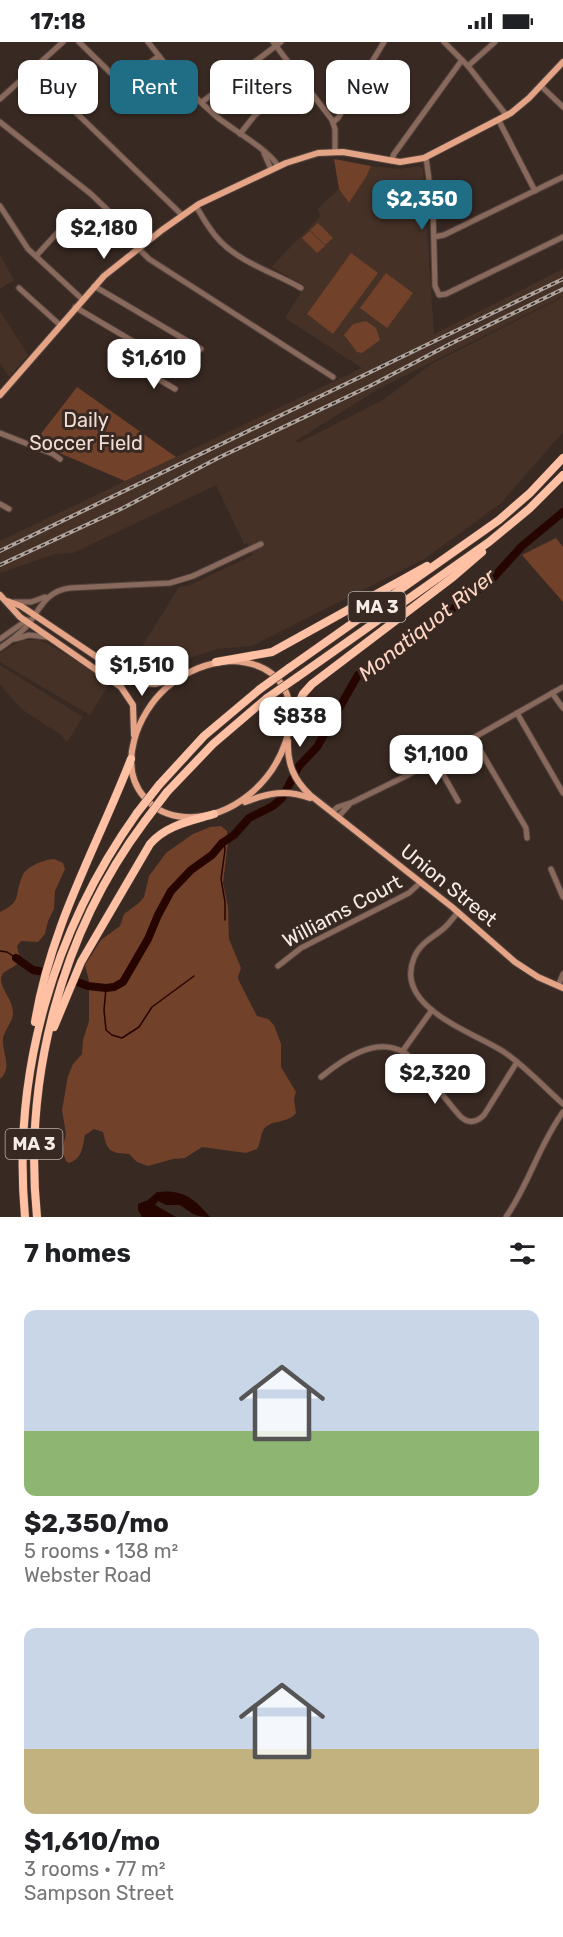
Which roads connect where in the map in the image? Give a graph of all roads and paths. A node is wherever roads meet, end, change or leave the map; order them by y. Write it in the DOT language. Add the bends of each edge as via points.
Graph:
graph roads {
  1 [pos="63,42"];
  2 [pos="79,42"];
  3 [pos="148,42"];
  4 [pos="384,42"];
  5 [pos="444,42"];
  6 [pos="495,42"];
  7 [pos="277,43"];
  8 [pos="159,56"];
  9 [pos="43,60"];
  10 [pos="462,60"];
  11 [pos="563,62"];
  12 [pos="468,66"];
  13 [pos="18,83"];
  14 [pos="541,86"];
  15 [pos="0,99"];
  16 [pos="201,102"];
  17 [pos="563,107"];
  18 [pos="78,114"];
  19 [pos="257,114"];
  20 [pos="507,116"];
  21 [pos="499,121"];
  22 [pos="0,122"];
  23 [pos="333,122"];
  24 [pos="240,134"];
  25 [pos="335,152"];
  26 [pos="426,157"];
  27 [pos="391,161"];
  28 [pos="275,168"];
  29 [pos="563,177"];
  30 [pos="535,191"];
  31 [pos="0,206"];
  32 [pos="196,206"];
  33 [pos="182,215"];
  34 [pos="69,220"];
  35 [pos="434,237"];
  36 [pos="563,237"];
  37 [pos="138,248"];
  38 [pos="36,256"];
  39 [pos="94,286"];
  40 [pos="19,288"];
  41 [pos="301,288"];
  42 [pos="82,299"];
  43 [pos="75,307"];
  44 [pos="60,325"];
  45 [pos="201,349"];
  46 [pos="333,377"];
  47 [pos="175,389"];
  48 [pos="0,395"];
  49 [pos="0,433"];
  50 [pos="563,458"];
  51 [pos="60,459"];
  52 [pos="563,475"];
  53 [pos="0,504"];
  54 [pos="9,509"];
  55 [pos="516,520"];
  56 [pos="261,544"];
  57 [pos="465,545"];
  58 [pos="0,595"];
  59 [pos="50,595"];
  60 [pos="10,602"];
  61 [pos="33,615"];
  62 [pos="27,622"];
  63 [pos="50,638"];
  64 [pos="0,639"];
  65 [pos="8,642"];
  66 [pos="0,648"];
  67 [pos="216,662"];
  68 [pos="186,674"];
  69 [pos="563,687"];
  70 [pos="552,693"];
  71 [pos="563,708"];
  72 [pos="517,713"];
  73 [pos="290,725"];
  74 [pos="473,738"];
  75 [pos="133,747"];
  76 [pos="131,759"];
  77 [pos="435,760"];
  78 [pos="563,793"];
  79 [pos="317,801"];
  80 [pos="458,801"];
  81 [pos="230,807"];
  82 [pos="214,814"];
  83 [pos="335,815"];
  84 [pos="526,838"];
  85 [pos="551,869"];
  86 [pos="421,882"];
  87 [pos="563,897"];
  88 [pos="458,912"];
  89 [pos="278,966"];
  90 [pos="563,974"];
  91 [pos="47,983"];
  92 [pos="561,987"];
  93 [pos="65,988"];
  94 [pos="432,1010"];
  95 [pos="402,1052"];
  96 [pos="516,1062"];
  97 [pos="321,1077"];
  98 [pos="563,1104"];
  99 [pos="563,1112"];
  100 [pos="26,1217"];
  101 [pos="37,1217"];
  102 [pos="506,1217"];
  1 -- 9 [label="street"];
  2 -- 8 [label="street" via="121,83"];
  3 -- 8 [label="street"];
  4 -- 23 [label="street"];
  5 -- 10 [label="street"];
  6 -- 12 [label="street"];
  7 -- 16 [label="street"];
  7 -- 23 [label="street"];
  8 -- 16 [label="street"];
  10 -- 12 [label="street"];
  10 -- 27 [label="street"];
  11 -- 14 [label="main road"];
  12 -- 20 [label="street"];
  13 -- 15 [label="street"];
  14 -- 17 [label="street"];
  14 -- 20 [label="main road"];
  16 -- 24 [label="street"];
  18 -- 33 [label="street"];
  19 -- 24 [label="street"];
  20 -- 21 [label="main road"];
  21 -- 26 [label="main road"];
  21 -- 30 [label="street"];
  22 -- 37 [label="street" via="91,194 120,222"];
  23 -- 25 [label="street"];
  24 -- 28 [label="street" via="274,159"];
  25 -- 27 [label="main road"];
  25 -- 28 [label="main road" via="308,155"];
  26 -- 27 [label="main road"];
  26 -- 35 [label="street"];
  28 -- 32 [label="main road"];
  29 -- 30 [label="street"];
  30 -- 35 [label="street" via="444,236"];
  31 -- 38 [label="street"];
  32 -- 33 [label="main road"];
  32 -- 41 [label="street" via="225,246"];
  33 -- 37 [label="main road"];
  34 -- 38 [label="street"];
  35 -- 36 [label="street" via="435,286 441,296"];
  37 -- 39 [label="main road"];
  37 -- 46 [label="street" via="149,259"];
  38 -- 42 [label="street"];
  39 -- 42 [label="main road"];
  39 -- 45 [label="street"];
  40 -- 44 [label="street"];
  42 -- 43 [label="main road"];
  43 -- 44 [label="main road"];
  43 -- 47 [label="street" via="152,353 153,359 145,372"];
  44 -- 48 [label="main road"];
  49 -- 51 [label="street"];
  50 -- 57 [label="highway, MA 3" via="518,504"];
  52 -- 55 [label="highway, MA 3"];
  53 -- 54 [label="street"];
  55 -- 73 [label="highway" via="459,572 312,684 303,694"];
  55 -- 93 [label="highway, MA 3, bridge" via="267,698 213,744 145,821 106,881 68,965"];
  56 -- 59 [label="street" via="170,584 66,589"];
  57 -- 67 [label="highway" via="273,652"];
  57 -- 91 [label="highway, MA 3, bridge" via="260,689 204,736 159,785 117,842 88,892"];
  58 -- 60 [label="main road"];
  59 -- 60 [label="street" via="31,602"];
  59 -- 61 [label="street"];
  60 -- 61 [label="main road"];
  60 -- 62 [label="main road"];
  61 -- 62 [label="street"];
  61 -- 68 [label="main road" via="136,682 159,684"];
  62 -- 63 [label="main road"];
  62 -- 64 [label="street"];
  62 -- 65 [label="street"];
  63 -- 65 [label="street" via="28,635"];
  63 -- 75 [label="main road" via="126,692 135,717"];
  65 -- 66 [label="street"];
  67 -- 68 [label="main road"];
  67 -- 73 [label="main road" via="246,663 271,675 286,694"];
  68 -- 75 [label="main road" via="154,701"];
  69 -- 70 [label="street"];
  70 -- 71 [label="street"];
  70 -- 72 [label="street"];
  72 -- 74 [label="street"];
  72 -- 78 [label="street"];
  73 -- 79 [label="main road, Union Street" via="291,768 301,786"];
  73 -- 81 [label="main road" via="267,777 250,795"];
  74 -- 77 [label="street"];
  74 -- 84 [label="street" via="526,828"];
  75 -- 76 [label="main road"];
  76 -- 82 [label="main road" via="136,787 159,810 184,817"];
  76 -- 91 [label="highway" via="67,904 49,960"];
  77 -- 80 [label="street"];
  77 -- 83 [label="street"];
  79 -- 81 [label="main road, Union Street" via="295,793 274,792"];
  79 -- 83 [label="main road, Union Street"];
  81 -- 82 [label="main road"];
  82 -- 93 [label="highway" via="170,828 153,841"];
  83 -- 86 [label="main road, Union Street"];
  85 -- 87 [label="street"];
  86 -- 88 [label="main road, Union Street"];
  86 -- 89 [label="street, Williams Court" via="409,893 287,956"];
  88 -- 92 [label="main road, Union Street" via="515,962"];
  88 -- 94 [label="street" via="421,946 412,962 415,988"];
  90 -- 92 [label="street"];
  91 -- 100 [label="highway, MA 3" via="28,1085 23,1151"];
  93 -- 101 [label="highway, MA 3" via="38,1092 34,1154"];
  94 -- 95 [label="street"];
  94 -- 96 [label="street"];
  95 -- 96 [label="street" via="469,1122 484,1115"];
  95 -- 97 [label="street" via="387,1048 364,1050"];
  96 -- 98 [label="street"];
  99 -- 102 [label="street"];
}
